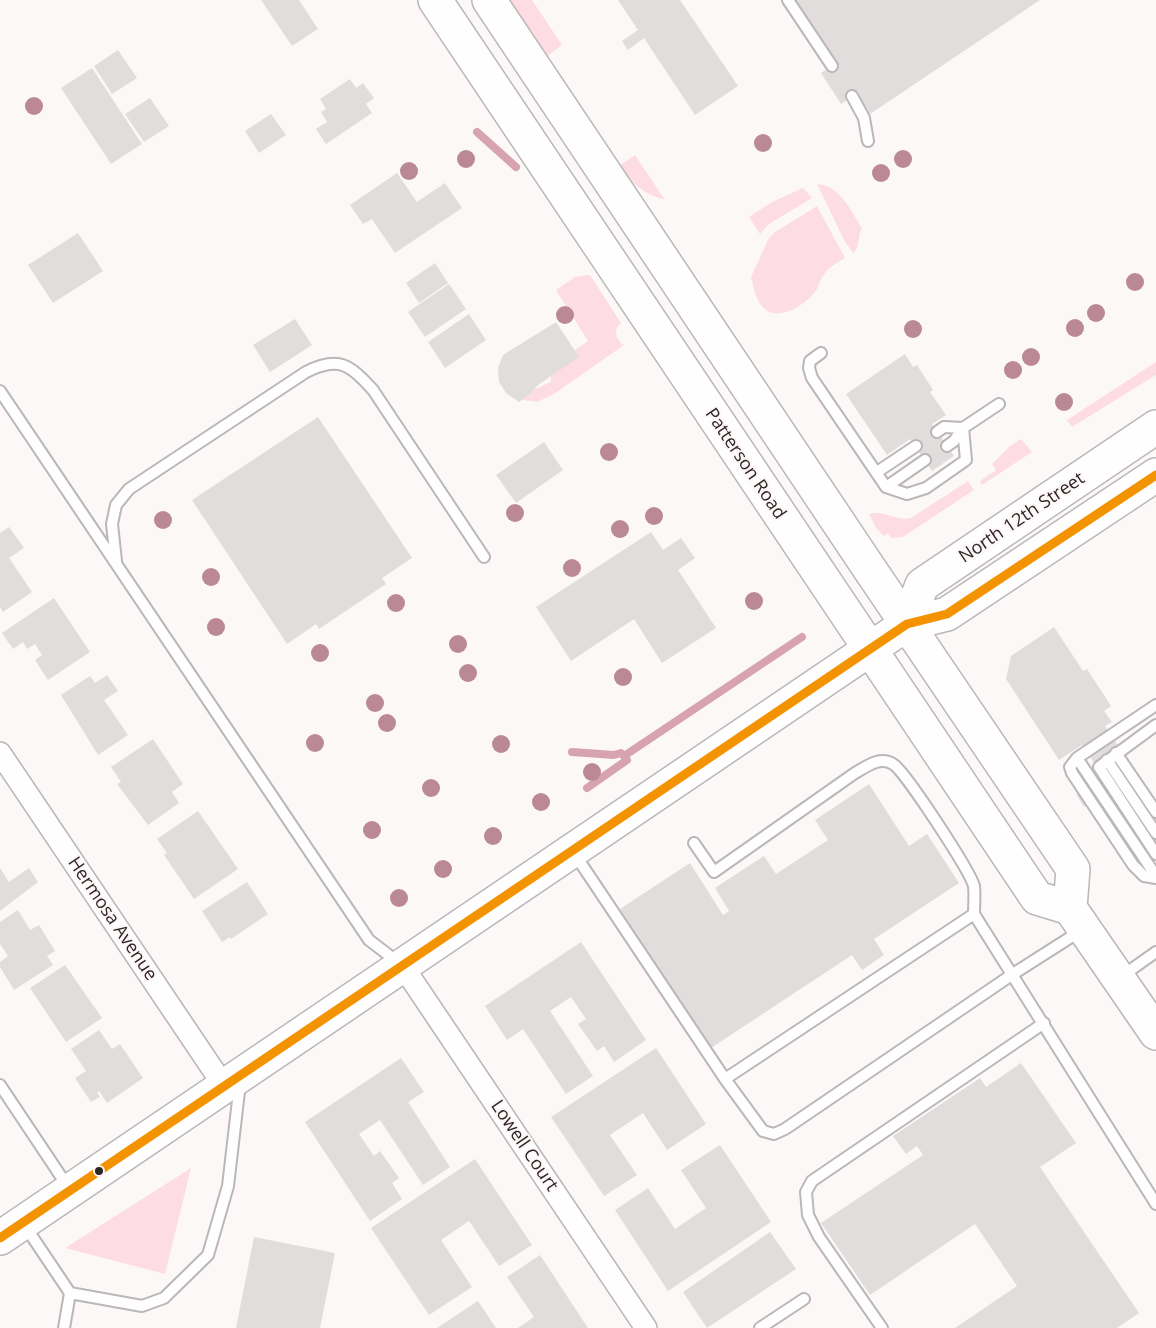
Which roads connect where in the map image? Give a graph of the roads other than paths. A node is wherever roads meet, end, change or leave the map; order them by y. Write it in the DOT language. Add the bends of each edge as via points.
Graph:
graph roads {
  1 [pos="435,0"];
  2 [pos="489,0"];
  3 [pos="788,0"];
  4 [pos="832,66"];
  5 [pos="852,96"];
  6 [pos="868,141"];
  7 [pos="657,251"];
  8 [pos="619,275"];
  9 [pos="821,353"];
  10 [pos="0,391"];
  11 [pos="999,404"];
  12 [pos="963,428"];
  13 [pos="937,432"];
  14 [pos="1151,441"];
  15 [pos="916,446"];
  16 [pos="947,446"];
  17 [pos="925,460"];
  18 [pos="877,472"];
  19 [pos="1156,475"];
  20 [pos="886,487"];
  21 [pos="484,557"];
  22 [pos="116,563"];
  23 [pos="907,624"];
  24 [pos="870,650"];
  25 [pos="1156,705"];
  26 [pos="1156,725"];
  27 [pos="0,753"];
  28 [pos="1116,753"];
  29 [pos="1107,760"];
  30 [pos="1156,812"];
  31 [pos="1156,833"];
  32 [pos="694,843"];
  33 [pos="572,850"];
  34 [pos="1156,854"];
  35 [pos="1156,877"];
  36 [pos="974,914"];
  37 [pos="1077,918"];
  38 [pos="1156,952"];
  39 [pos="402,965"];
  40 [pos="1013,974"];
  41 [pos="1119,978"];
  42 [pos="1044,1023"];
  43 [pos="1156,1033"];
  44 [pos="725,1079"];
  45 [pos="233,1080"];
  46 [pos="0,1085"];
  47 [pos="70,1190"];
  48 [pos="1156,1204"];
  49 [pos="11,1230"];
  50 [pos="70,1293"];
  51 [pos="804,1299"];
  52 [pos="64,1328"];
  53 [pos="645,1328"];
  54 [pos="760,1328"];
  55 [pos="882,1328"];
  1 -- 8 [label="main road, Patterson Road"];
  2 -- 7 [label="main road"];
  3 -- 4 [label="lane"];
  5 -- 6 [label="lane" via="864,118"];
  7 -- 8 [label="main road"];
  7 -- 23 [label="main road"];
  8 -- 24 [label="main road, Patterson Road"];
  9 -- 18 [label="lane" via="810,360 812,378"];
  10 -- 22 [label="lane"];
  11 -- 12 [label="lane"];
  12 -- 13 [label="lane" via="944,427"];
  12 -- 16 [label="lane"];
  12 -- 20 [label="lane" via="966,460 926,488 907,494"];
  14 -- 23 [label="main road, North 12th Street" via="922,585"];
  15 -- 18 [label="lane"];
  17 -- 20 [label="lane"];
  18 -- 20 [label="lane"];
  19 -- 23 [label="main road" via="947,614"];
  21 -- 22 [label="lane" via="373,390 357,372 339,363 323,364 306,372 129,489 116,505 112,524"];
  22 -- 39 [label="lane" via="369,940"];
  23 -- 24 [label="main road"];
  23 -- 37 [label="main road" via="1073,869"];
  24 -- 33 [label="main road"];
  24 -- 37 [label="main road, Patterson Road" via="1037,898"];
  25 -- 35 [label="lane" via="1071,765 1072,774 1133,865 1144,876"];
  26 -- 28 [label="lane"];
  27 -- 45 [label="street, Hermosa Avenue"];
  28 -- 29 [label="lane"];
  28 -- 30 [label="lane"];
  29 -- 31 [label="lane"];
  29 -- 34 [label="lane" via="1099,767"];
  32 -- 36 [label="lane" via="714,872 855,772 877,761 893,764 963,863 974,886"];
  33 -- 39 [label="main road"];
  33 -- 44 [label="lane"];
  36 -- 40 [label="lane"];
  36 -- 44 [label="lane"];
  37 -- 40 [label="lane"];
  37 -- 41 [label="main road"];
  38 -- 41 [label="lane"];
  39 -- 45 [label="main road"];
  39 -- 53 [label="street, Lowell Court"];
  40 -- 42 [label="lane"];
  40 -- 44 [label="lane" via="774,1134 763,1131"];
  41 -- 43 [label="main road"];
  42 -- 48 [label="lane"];
  42 -- 55 [label="lane" via="812,1181 806,1192 808,1215 819,1237"];
  45 -- 47 [label="main road"];
  45 -- 50 [label="lane" via="228,1186 208,1255 164,1298 141,1306"];
  46 -- 47 [label="lane"];
  47 -- 49 [label="main road"];
  49 -- 50 [label="lane"];
  50 -- 52 [label="lane"];
  51 -- 54 [label="lane"];
}
